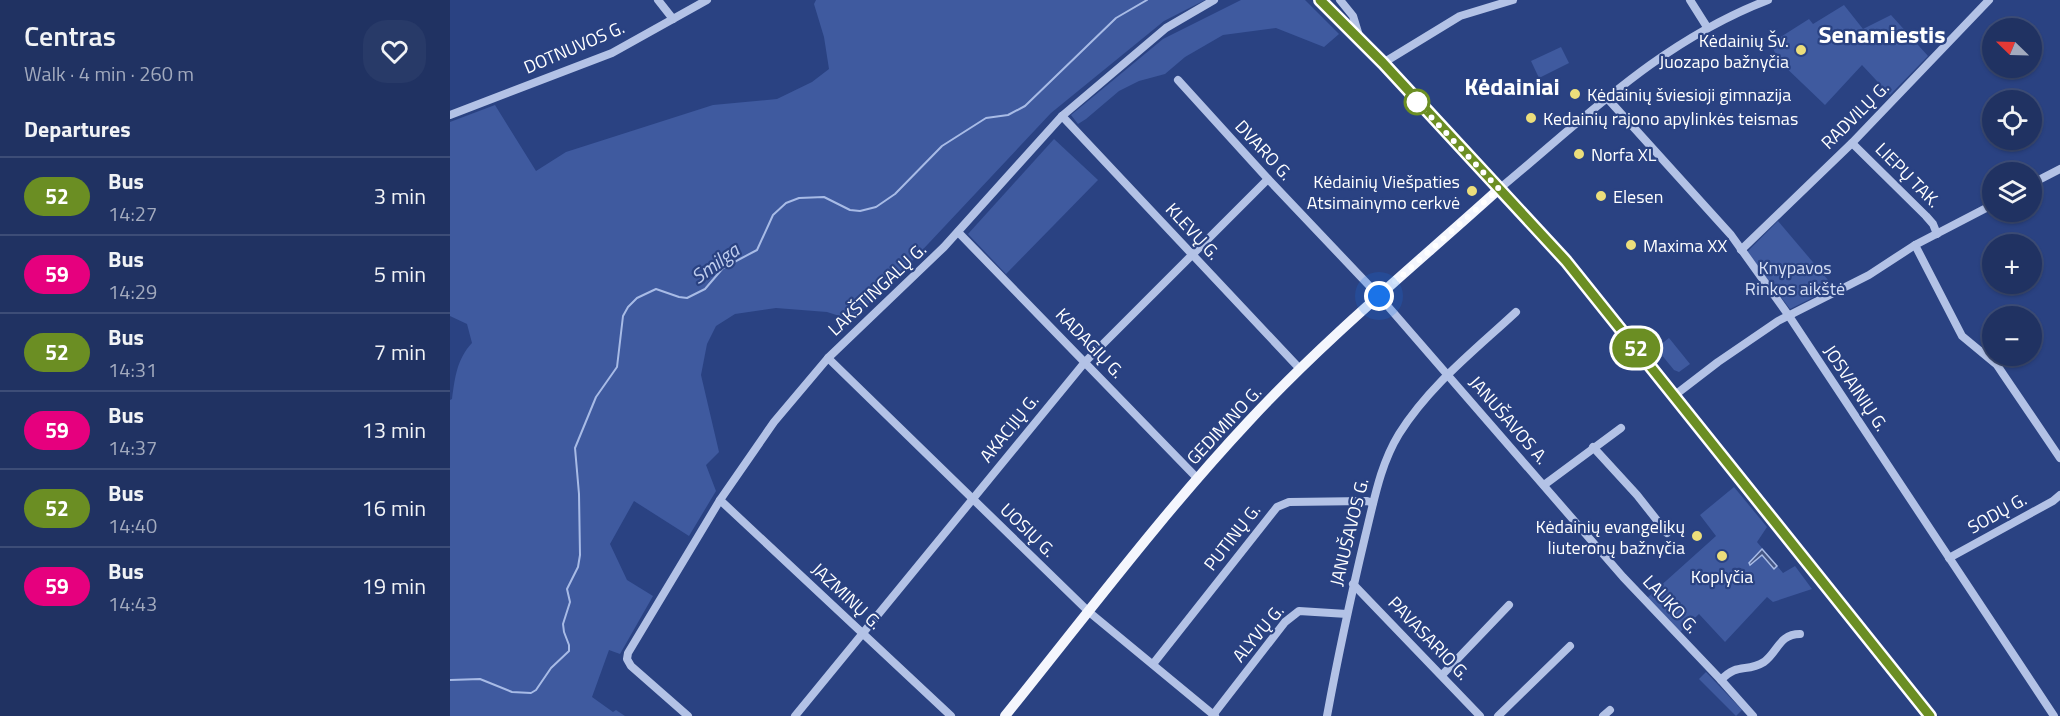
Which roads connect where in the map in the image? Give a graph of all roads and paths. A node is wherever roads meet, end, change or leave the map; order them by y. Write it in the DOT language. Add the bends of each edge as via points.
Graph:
graph roads {
  1 [pos="658,0"];
  2 [pos="707,0"];
  3 [pos="1214,0"];
  4 [pos="1320,0"];
  5 [pos="1340,0"];
  6 [pos="1513,0"];
  7 [pos="1690,0"];
  8 [pos="1768,0"];
  9 [pos="1989,0"];
  10 [pos="673,19"];
  11 [pos="1707,27"];
  12 [pos="1360,40"];
  13 [pos="1383,63"];
  14 [pos="1178,80"];
  15 [pos="1607,98"];
  16 [pos="450,115"];
  17 [pos="1062,116"];
  18 [pos="1851,143"];
  19 [pos="2060,169"];
  20 [pos="2042,178"];
  21 [pos="1268,179"];
  22 [pos="1499,189"];
  23 [pos="1982,210"];
  24 [pos="958,232"];
  25 [pos="1937,234"];
  26 [pos="1915,245"];
  27 [pos="1742,250"];
  28 [pos="1191,254"];
  29 [pos="1379,296"];
  30 [pos="1516,312"];
  31 [pos="1789,316"];
  32 [pos="828,358"];
  33 [pos="1085,362"];
  34 [pos="1300,369"];
  35 [pos="1447,374"];
  36 [pos="1675,395"];
  37 [pos="1621,428"];
  38 [pos="1593,447"];
  39 [pos="2060,458"];
  40 [pos="1197,478"];
  41 [pos="1544,485"];
  42 [pos="2060,495"];
  43 [pos="972,499"];
  44 [pos="720,500"];
  45 [pos="1373,503"];
  46 [pos="1667,533"];
  47 [pos="1949,558"];
  48 [pos="1353,584"];
  49 [pos="1509,605"];
  50 [pos="1089,612"];
  51 [pos="1347,614"];
  52 [pos="863,633"];
  53 [pos="1800,634"];
  54 [pos="1570,646"];
  55 [pos="1153,664"];
  56 [pos="1442,675"];
  57 [pos="1721,680"];
  58 [pos="1214,715"];
  59 [pos="688,716"];
  60 [pos="795,716"];
  61 [pos="951,716"];
  62 [pos="1005,716"];
  63 [pos="1327,716"];
  64 [pos="1480,716"];
  65 [pos="1498,716"];
  66 [pos="1753,716"];
  67 [pos="1930,716"];
  68 [pos="2054,716"];
  1 -- 10 [label="street"];
  2 -- 10 [label="street, DOTNUVOS G."];
  3 -- 17 [label="street, LAKŠTINGALŲ G." via="1166,28"];
  4 -- 12 [label="main road"];
  5 -- 12 [label="street" via="1353,16"];
  6 -- 13 [label="street" via="1460,16"];
  7 -- 11 [label="street"];
  8 -- 11 [label="street"];
  9 -- 18 [label="street, RADVILŲ G."];
  10 -- 16 [label="street, DOTNUVOS G." via="612,53"];
  11 -- 15 [label="street" via="1655,60"];
  12 -- 13 [label="main road"];
  13 -- 22 [label="main road"];
  14 -- 21 [label="street, DVARO G."];
  15 -- 22 [label="street"];
  15 -- 27 [label="street, JOSVAINIŲ G."];
  17 -- 24 [label="street, LAKŠTINGALŲ G."];
  17 -- 28 [label="street, KLEVŲ G."];
  18 -- 25 [label="street, LIEPŲ TAK." via="1926,216"];
  18 -- 27 [label="street, RADVILŲ G."];
  19 -- 20 [label="street"];
  21 -- 28 [label="street, AKACIJŲ G."];
  21 -- 29 [label="street, DVARO G."];
  22 -- 29 [label="main road, GEDIMINO G."];
  22 -- 36 [label="main road" via="1566,261"];
  23 -- 25 [label="street"];
  24 -- 32 [label="street, LAKŠTINGALŲ G."];
  24 -- 33 [label="street, KADAGIŲ G."];
  25 -- 26 [label="street"];
  26 -- 31 [label="street" via="1869,275"];
  26 -- 39 [label="street" via="1962,336 1997,366"];
  27 -- 31 [label="street, JOSVAINIŲ G."];
  28 -- 33 [label="street, AKACIJŲ G."];
  28 -- 34 [label="street, KLEVŲ G."];
  29 -- 34 [label="main road, GEDIMINO G."];
  29 -- 35 [label="street, DVARO G."];
  30 -- 35 [label="street, JANUŠAVOS A."];
  31 -- 36 [label="street"];
  31 -- 47 [label="street, JOSVAINIŲ G."];
  32 -- 43 [label="street, UOSIŲ G."];
  32 -- 44 [label="street, LAKŠTINGALŲ G." via="768,430"];
  33 -- 40 [label="street, KADAGIŲ G."];
  33 -- 43 [label="street, AKACIJŲ G."];
  34 -- 40 [label="main road, GEDIMINO G."];
  35 -- 41 [label="street, JANUŠAVOS A."];
  35 -- 45 [label="street, JANUŠAVOS G." via="1390,450"];
  36 -- 67 [label="main road"];
  37 -- 38 [label="street, JANUŠAVOS A."];
  38 -- 41 [label="street, JANUŠAVOS A."];
  38 -- 46 [label="street"];
  40 -- 50 [label="main road, GEDIMINO G."];
  41 -- 57 [label="street, LAUKO G." via="1623,577"];
  42 -- 47 [label="street, SODŲ G."];
  43 -- 50 [label="street, UOSIŲ G."];
  43 -- 52 [label="street, AKACIJŲ G."];
  44 -- 52 [label="street, JAZMINŲ G."];
  44 -- 59 [label="street, LAKŠTINGALŲ G." via="627,659"];
  45 -- 48 [label="street, JANUŠAVOS G."];
  45 -- 55 [label="street, PUTINŲ G." via="1289,502 1277,507"];
  47 -- 68 [label="street, JOSVAINIŲ G."];
  48 -- 51 [label="street, JANUŠAVOS G."];
  48 -- 56 [label="street, PAVASARIO G."];
  49 -- 56 [label="street"];
  50 -- 55 [label="street, UOSIŲ G."];
  50 -- 62 [label="main road, GEDIMINO G."];
  51 -- 58 [label="street, ALYVŲ G." via="1299,611 1285,622"];
  51 -- 63 [label="street, JANUŠAVOS G."];
  52 -- 60 [label="street, AKACIJŲ G."];
  52 -- 61 [label="street, JAZMINŲ G."];
  53 -- 57 [label="street" via="1783,639 1766,660 1754,667 1733,669"];
  54 -- 65 [label="street"];
  55 -- 58 [label="street, UOSIŲ G."];
  56 -- 64 [label="street, PAVASARIO G."];
  57 -- 66 [label="street, LAUKO G."];
}
